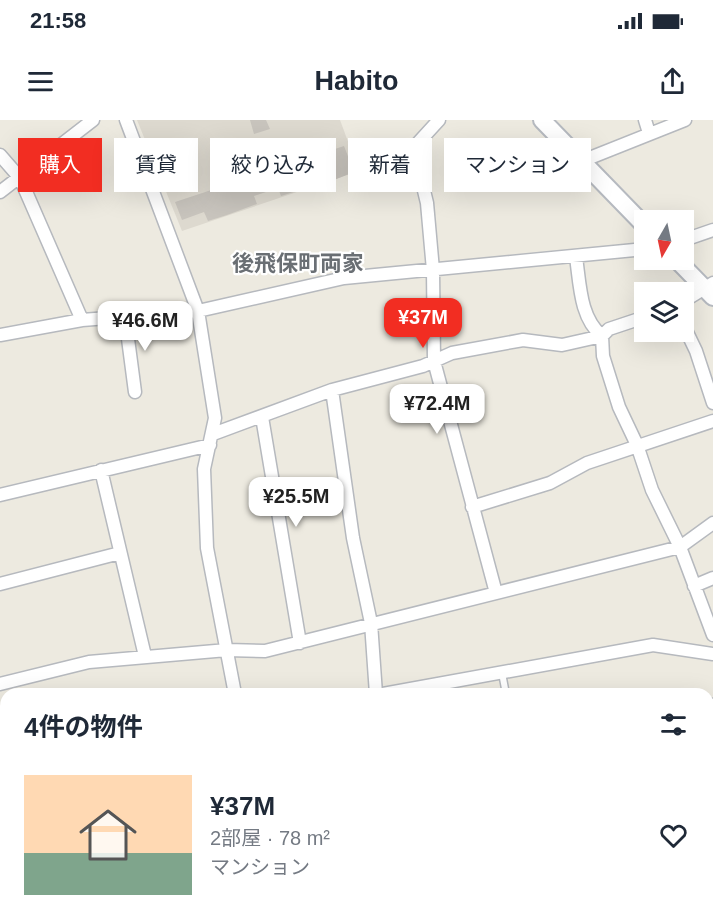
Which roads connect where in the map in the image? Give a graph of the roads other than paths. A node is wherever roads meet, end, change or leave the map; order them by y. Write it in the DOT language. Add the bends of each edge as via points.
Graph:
graph roads {
  1 [pos="93,120"];
  2 [pos="126,120"];
  3 [pos="439,120"];
  4 [pos="542,120"];
  5 [pos="645,120"];
  6 [pos="685,120"];
  7 [pos="649,133"];
  8 [pos="70,138"];
  9 [pos="560,138"];
  10 [pos="0,155"];
  11 [pos="591,157"];
  12 [pos="591,170"];
  13 [pos="18,176"];
  14 [pos="18,179"];
  15 [pos="0,192"];
  16 [pos="26,192"];
  17 [pos="634,215"];
  18 [pos="713,230"];
  19 [pos="694,237"];
  20 [pos="634,250"];
  21 [pos="576,257"];
  22 [pos="433,270"];
  23 [pos="688,270"];
  24 [pos="710,289"];
  25 [pos="694,296"];
  26 [pos="198,311"];
  27 [pos="125,316"];
  28 [pos="82,320"];
  29 [pos="634,321"];
  30 [pos="0,334"];
  31 [pos="602,336"];
  32 [pos="692,342"];
  33 [pos="434,361"];
  34 [pos="332,390"];
  35 [pos="135,392"];
  36 [pos="713,403"];
  37 [pos="262,417"];
  38 [pos="713,421"];
  39 [pos="212,439"];
  40 [pos="637,446"];
  41 [pos="101,470"];
  42 [pos="0,495"];
  43 [pos="472,507"];
  44 [pos="713,523"];
  45 [pos="680,547"];
  46 [pos="120,553"];
  47 [pos="713,578"];
  48 [pos="0,584"];
  49 [pos="694,586"];
  50 [pos="496,593"];
  51 [pos="371,623"];
  52 [pos="713,635"];
  53 [pos="300,643"];
  54 [pos="227,650"];
  55 [pos="713,654"];
  56 [pos="145,656"];
  57 [pos="502,673"];
  58 [pos="0,684"];
  59 [pos="234,688"];
  60 [pos="376,688"];
  61 [pos="417,688"];
  62 [pos="505,688"];
  1 -- 8 [label="street"];
  2 -- 26 [label="street"];
  3 -- 22 [label="street" via="417,144"];
  4 -- 9 [label="main road"];
  5 -- 7 [label="street"];
  6 -- 7 [label="street"];
  7 -- 11 [label="street"];
  10 -- 13 [label="street"];
  12 -- 17 [label="main road"];
  14 -- 15 [label="street"];
  16 -- 28 [label="street"];
  18 -- 19 [label="street"];
  20 -- 21 [label="street"];
  21 -- 22 [label="street"];
  21 -- 31 [label="street" via="590,327"];
  22 -- 26 [label="street" via="344,278"];
  22 -- 33 [label="street"];
  23 -- 24 [label="main road"];
  24 -- 25 [label="street"];
  26 -- 27 [label="street"];
  26 -- 39 [label="street" via="215,418"];
  27 -- 28 [label="street"];
  27 -- 35 [label="street"];
  28 -- 30 [label="street"];
  29 -- 31 [label="street" via="609,329"];
  31 -- 33 [label="street" via="562,345 523,340 452,353"];
  31 -- 40 [label="street" via="603,356 618,406"];
  32 -- 36 [label="street"];
  33 -- 34 [label="street"];
  33 -- 43 [label="street"];
  34 -- 37 [label="street"];
  34 -- 51 [label="street" via="353,538"];
  37 -- 39 [label="street"];
  37 -- 53 [label="street"];
  38 -- 40 [label="street"];
  39 -- 41 [label="street"];
  39 -- 54 [label="street" via="204,469 207,548"];
  40 -- 43 [label="street" via="587,463 550,483"];
  40 -- 45 [label="street" via="652,490"];
  41 -- 42 [label="street"];
  41 -- 46 [label="street"];
  43 -- 50 [label="street"];
  44 -- 45 [label="street"];
  45 -- 49 [label="street"];
  45 -- 50 [label="street"];
  46 -- 48 [label="street"];
  46 -- 56 [label="street"];
  47 -- 49 [label="street"];
  49 -- 52 [label="street"];
  50 -- 51 [label="street"];
  51 -- 53 [label="street"];
  51 -- 60 [label="street"];
  53 -- 54 [label="street" via="265,651"];
  54 -- 56 [label="street"];
  54 -- 59 [label="street"];
  55 -- 57 [label="street" via="653,645"];
  56 -- 58 [label="street" via="89,662"];
  57 -- 61 [label="street"];
  57 -- 62 [label="lane"];
}
